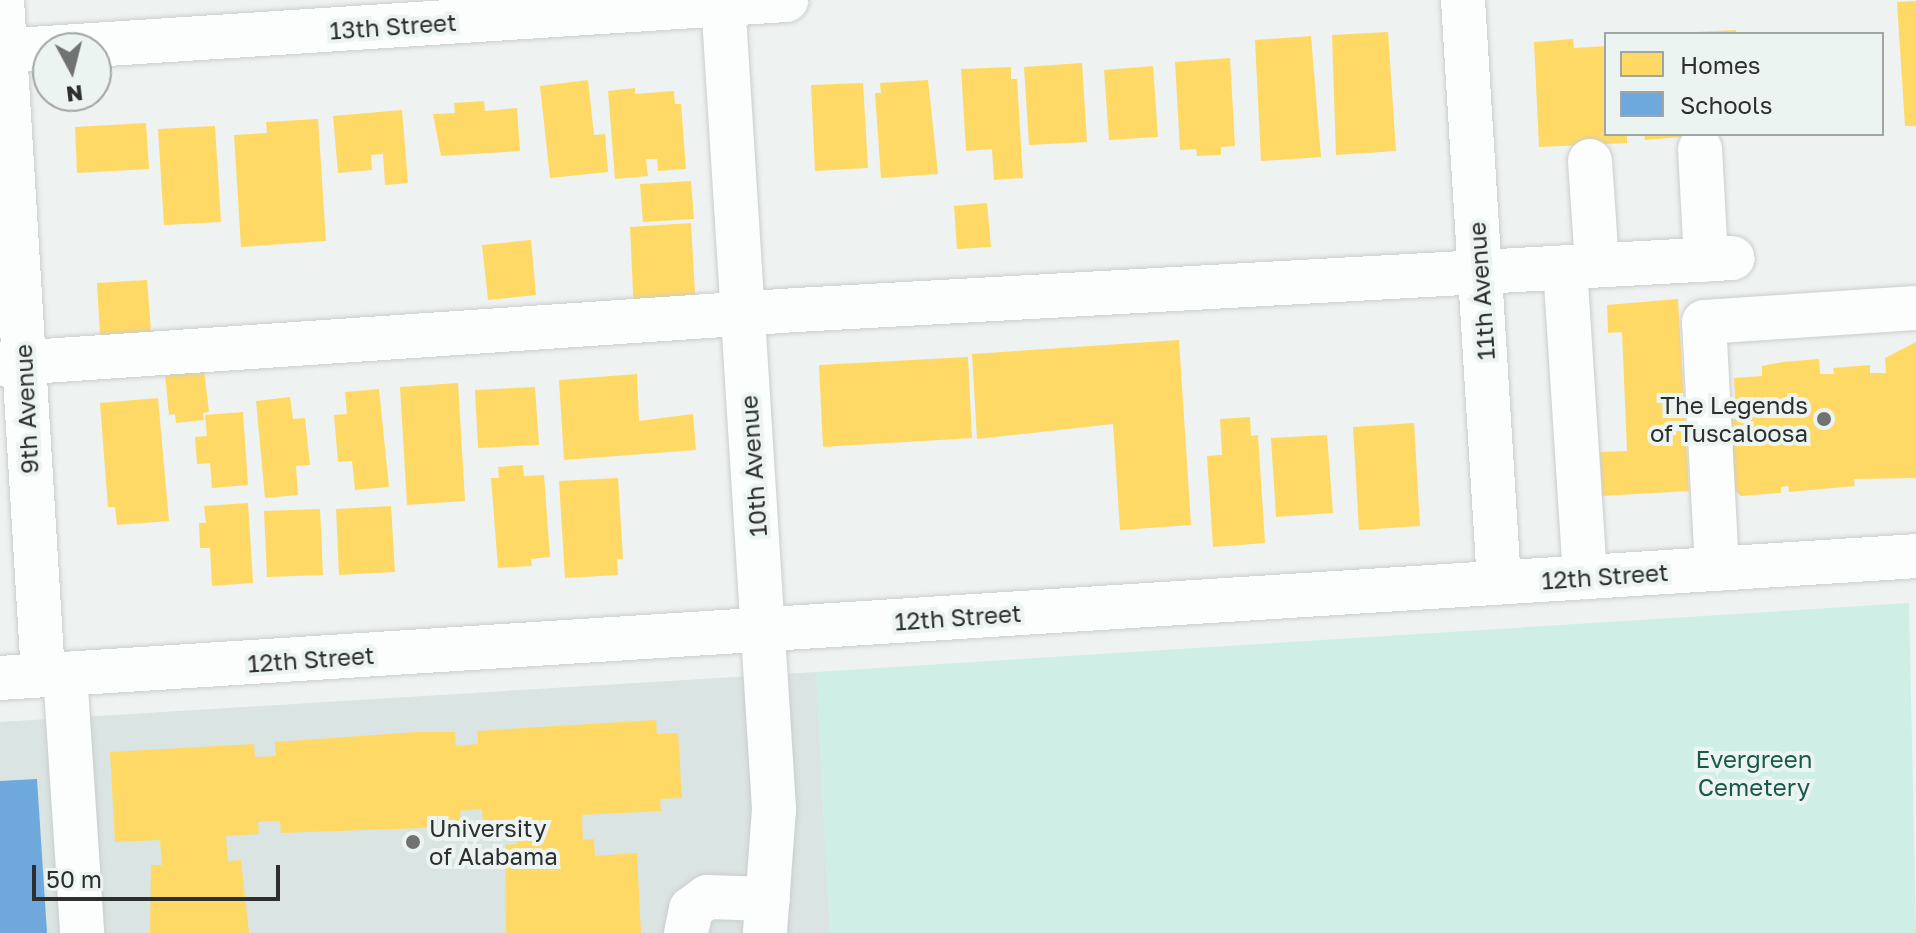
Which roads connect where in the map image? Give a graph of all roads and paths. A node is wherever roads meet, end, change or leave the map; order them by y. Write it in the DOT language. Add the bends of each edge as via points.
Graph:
graph roads {
  1 [pos="2,0"];
  2 [pos="786,0"];
  3 [pos="1463,0"];
  4 [pos="723,2"];
  5 [pos="2,50"];
  6 [pos="1700,149"];
  7 [pos="1590,161"];
  8 [pos="1581,266"];
  9 [pos="1479,271"];
  10 [pos="1916,308"];
  11 [pos="743,314"];
  12 [pos="12,363"];
  13 [pos="1916,556"];
  14 [pos="1717,569"];
  15 [pos="1585,577"];
  16 [pos="1499,582"];
  17 [pos="764,630"];
  18 [pos="54,675"];
  19 [pos="0,678"];
  20 [pos="766,916"];
  21 [pos="82,933"];
  22 [pos="686,933"];
  1 -- 5 [label="street, 9th Avenue"];
  2 -- 4 [label="street, 13th Street"];
  3 -- 9 [label="street, 11th Avenue"];
  4 -- 5 [label="street, 13th Street"];
  4 -- 11 [label="street, 10th Avenue"];
  5 -- 12 [label="street, 9th Avenue"];
  6 -- 8 [label="street" via="1720,259"];
  7 -- 8 [label="street"];
  8 -- 9 [label="street"];
  8 -- 15 [label="street"];
  9 -- 11 [label="street" via="1338,265"];
  9 -- 16 [label="street, 11th Avenue"];
  10 -- 14 [label="street" via="1704,322"];
  11 -- 12 [label="street"];
  11 -- 17 [label="street, 10th Avenue"];
  12 -- 18 [label="street, 9th Avenue"];
  13 -- 14 [label="street, 12th Street"];
  14 -- 15 [label="street, 12th Street"];
  15 -- 16 [label="street, 12th Street"];
  16 -- 17 [label="street, 12th Street"];
  17 -- 18 [label="street, 12th Street"];
  17 -- 20 [label="street, 10th Avenue" via="774,809"];
  18 -- 19 [label="street, 12th Street"];
  18 -- 21 [label="street, 9th Avenue"];
  20 -- 22 [label="street" via="707,897 691,909"];
}
